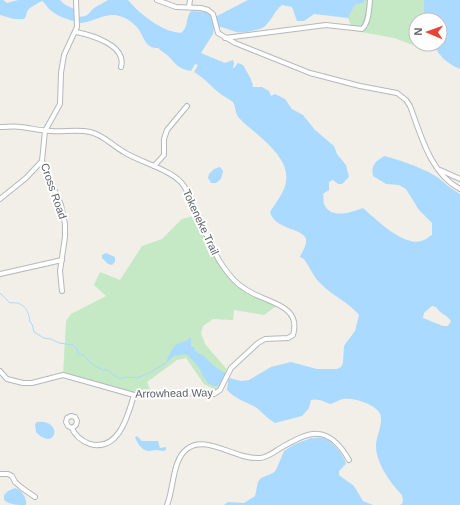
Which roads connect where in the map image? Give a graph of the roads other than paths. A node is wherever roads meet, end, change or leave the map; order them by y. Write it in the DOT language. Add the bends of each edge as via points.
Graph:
graph roads {
  1 [pos="157,0"];
  2 [pos="190,0"];
  3 [pos="370,0"];
  4 [pos="75,1"];
  5 [pos="189,7"];
  6 [pos="76,30"];
  7 [pos="225,38"];
  8 [pos="121,67"];
  9 [pos="187,106"];
  10 [pos="0,127"];
  11 [pos="45,131"];
  12 [pos="42,161"];
  13 [pos="154,166"];
  14 [pos="438,169"];
  15 [pos="460,179"];
  16 [pos="460,189"];
  17 [pos="0,199"];
  18 [pos="62,260"];
  19 [pos="0,274"];
  20 [pos="62,291"];
  21 [pos="0,371"];
  22 [pos="226,379"];
  23 [pos="134,395"];
  24 [pos="72,428"];
  25 [pos="349,460"];
  26 [pos="0,474"];
  27 [pos="35,497"];
  28 [pos="167,505"];
  1 -- 5 [label="street" via="176,7"];
  2 -- 5 [label="street"];
  3 -- 7 [label="street" via="364,28 326,25"];
  4 -- 6 [label="street"];
  5 -- 7 [label="street" via="209,10 213,14 217,30"];
  6 -- 8 [label="street" via="106,41 121,58"];
  6 -- 11 [label="street, Cross Road" via="64,55 60,104"];
  7 -- 14 [label="street" via="310,73 400,94 410,106 429,156"];
  9 -- 13 [label="street" via="167,130 164,154"];
  10 -- 11 [label="street, Tokeneke Trail" via="19,126"];
  11 -- 12 [label="street, Cross Road"];
  11 -- 13 [label="street, Tokeneke Trail" via="90,132 125,153"];
  12 -- 17 [label="street"];
  12 -- 18 [label="street, Cross Road" via="61,205 65,224"];
  13 -- 22 [label="street, Tokeneke Trail" via="183,185 216,256 233,278 246,290 279,304 292,316 293,335 288,338 265,339 258,343 234,365"];
  14 -- 15 [label="street"];
  14 -- 16 [label="street"];
  18 -- 19 [label="street"];
  18 -- 20 [label="street, Cross Road"];
  21 -- 23 [label="street, Arrowhead Way" via="7,379 23,383 63,375"];
  22 -- 23 [label="street, Arrowhead Way" via="219,392 214,394"];
  23 -- 24 [label="street" via="121,432 108,443 86,442 77,436"];
  25 -- 28 [label="street" via="332,439 321,433 300,437 264,458 241,456 219,447 194,444 179,457"];
  26 -- 27 [label="street" via="12,476 15,482"];
}
